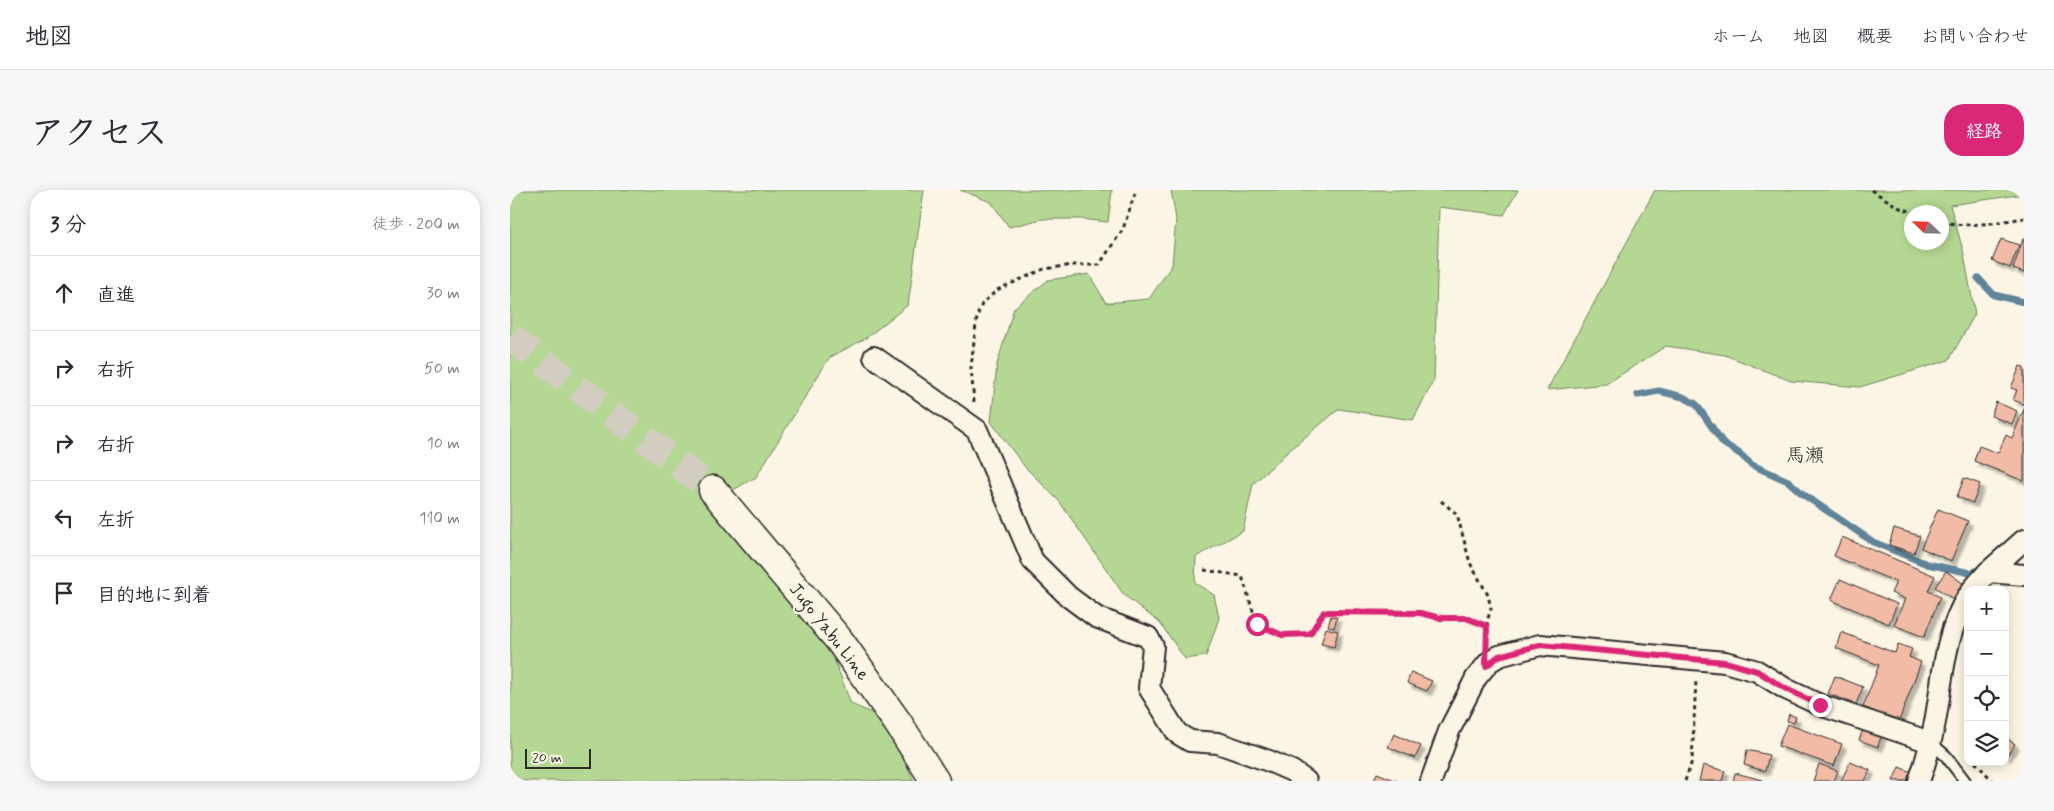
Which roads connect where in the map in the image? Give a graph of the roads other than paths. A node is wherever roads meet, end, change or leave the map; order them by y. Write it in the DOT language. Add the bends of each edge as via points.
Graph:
graph roads {
  1 [pos="874,358"];
  2 [pos="713,490"];
  3 [pos="2024,540"];
  4 [pos="1988,572"];
  5 [pos="2024,575"];
  6 [pos="1976,586"];
  7 [pos="1964,604"];
  8 [pos="1930,742"];
  9 [pos="935,781"];
  10 [pos="1306,781"];
  11 [pos="1431,781"];
  12 [pos="1919,781"];
  13 [pos="1965,781"];
  1 -- 10 [label="street" via="977,430 1034,561 1069,597 1096,617 1148,638 1153,646 1149,688 1177,733 1190,741 1218,743 1269,761"];
  2 -- 9 [label="main road, Jugo Yabu Line" via="839,640"];
  3 -- 4 [label="street"];
  4 -- 5 [label="street"];
  4 -- 6 [label="street"];
  7 -- 8 [label="street" via="1948,641"];
  8 -- 11 [label="street" via="1820,705 1757,671 1725,662 1540,645 1499,656 1476,678 1461,704"];
  8 -- 12 [label="street"];
  8 -- 13 [label="lane" via="1946,756"];
}
